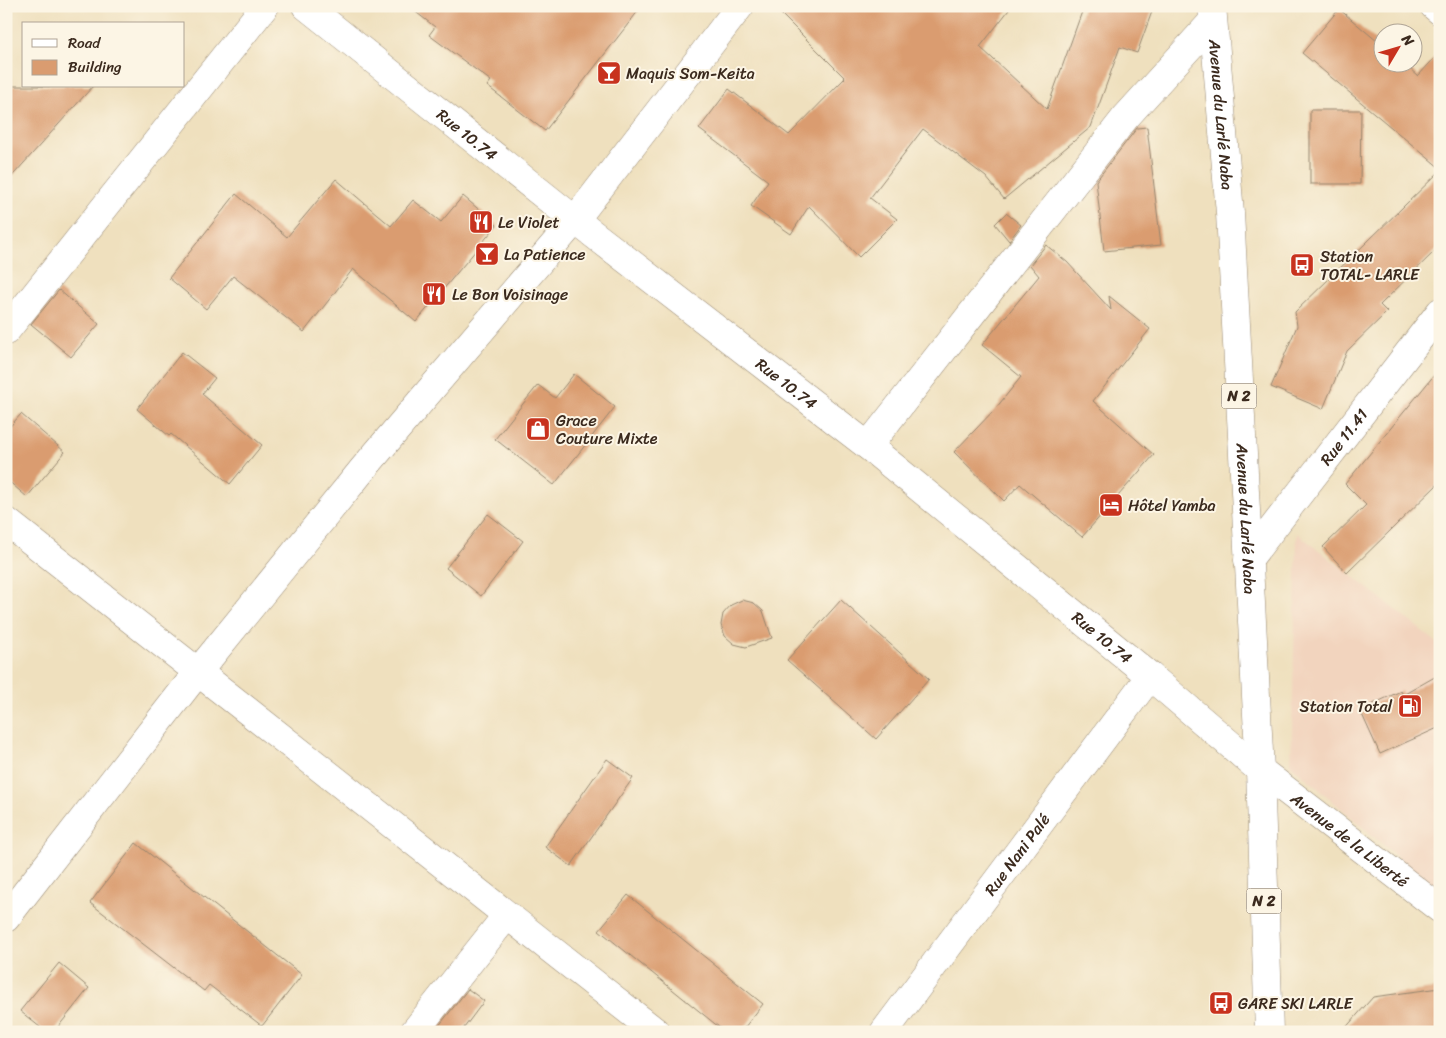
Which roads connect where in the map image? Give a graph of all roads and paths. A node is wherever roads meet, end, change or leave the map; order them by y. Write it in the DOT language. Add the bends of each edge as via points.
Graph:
graph roads {
  1 [pos="264,6"];
  2 [pos="306,6"];
  3 [pos="740,6"];
  4 [pos="1434,6"];
  5 [pos="1440,11"];
  6 [pos="1212,14"];
  7 [pos="575,220"];
  8 [pos="1440,312"];
  9 [pos="6,331"];
  10 [pos="868,446"];
  11 [pos="6,521"];
  12 [pos="1248,560"];
  13 [pos="197,673"];
  14 [pos="1150,676"];
  15 [pos="1260,770"];
  16 [pos="1440,909"];
  17 [pos="507,915"];
  18 [pos="6,918"];
  19 [pos="414,1032"];
  20 [pos="656,1032"];
  21 [pos="884,1032"];
  22 [pos="1269,1032"];
  1 -- 9 [label="street"];
  2 -- 7 [label="street, Rue 10.74"];
  3 -- 7 [label="street"];
  4 -- 5 [label="street"];
  6 -- 10 [label="street" via="1125,118"];
  6 -- 12 [label="street, Avenue du Larlé Naba / N 2" via="1230,213"];
  7 -- 10 [label="street, Rue 10.74"];
  7 -- 13 [label="street" via="363,469"];
  8 -- 12 [label="street, Rue 11.41"];
  10 -- 14 [label="street, Rue 10.74"];
  11 -- 13 [label="street"];
  12 -- 15 [label="street, Avenue du Larlé Naba / N 2"];
  13 -- 17 [label="street"];
  13 -- 18 [label="street"];
  14 -- 15 [label="street, Rue 10.74"];
  14 -- 21 [label="street, Rue Nani Palé"];
  15 -- 16 [label="street, Avenue de la Liberté"];
  15 -- 22 [label="street, Avenue du Larlé Naba / N 2"];
  17 -- 19 [label="street"];
  17 -- 20 [label="street"];
}
